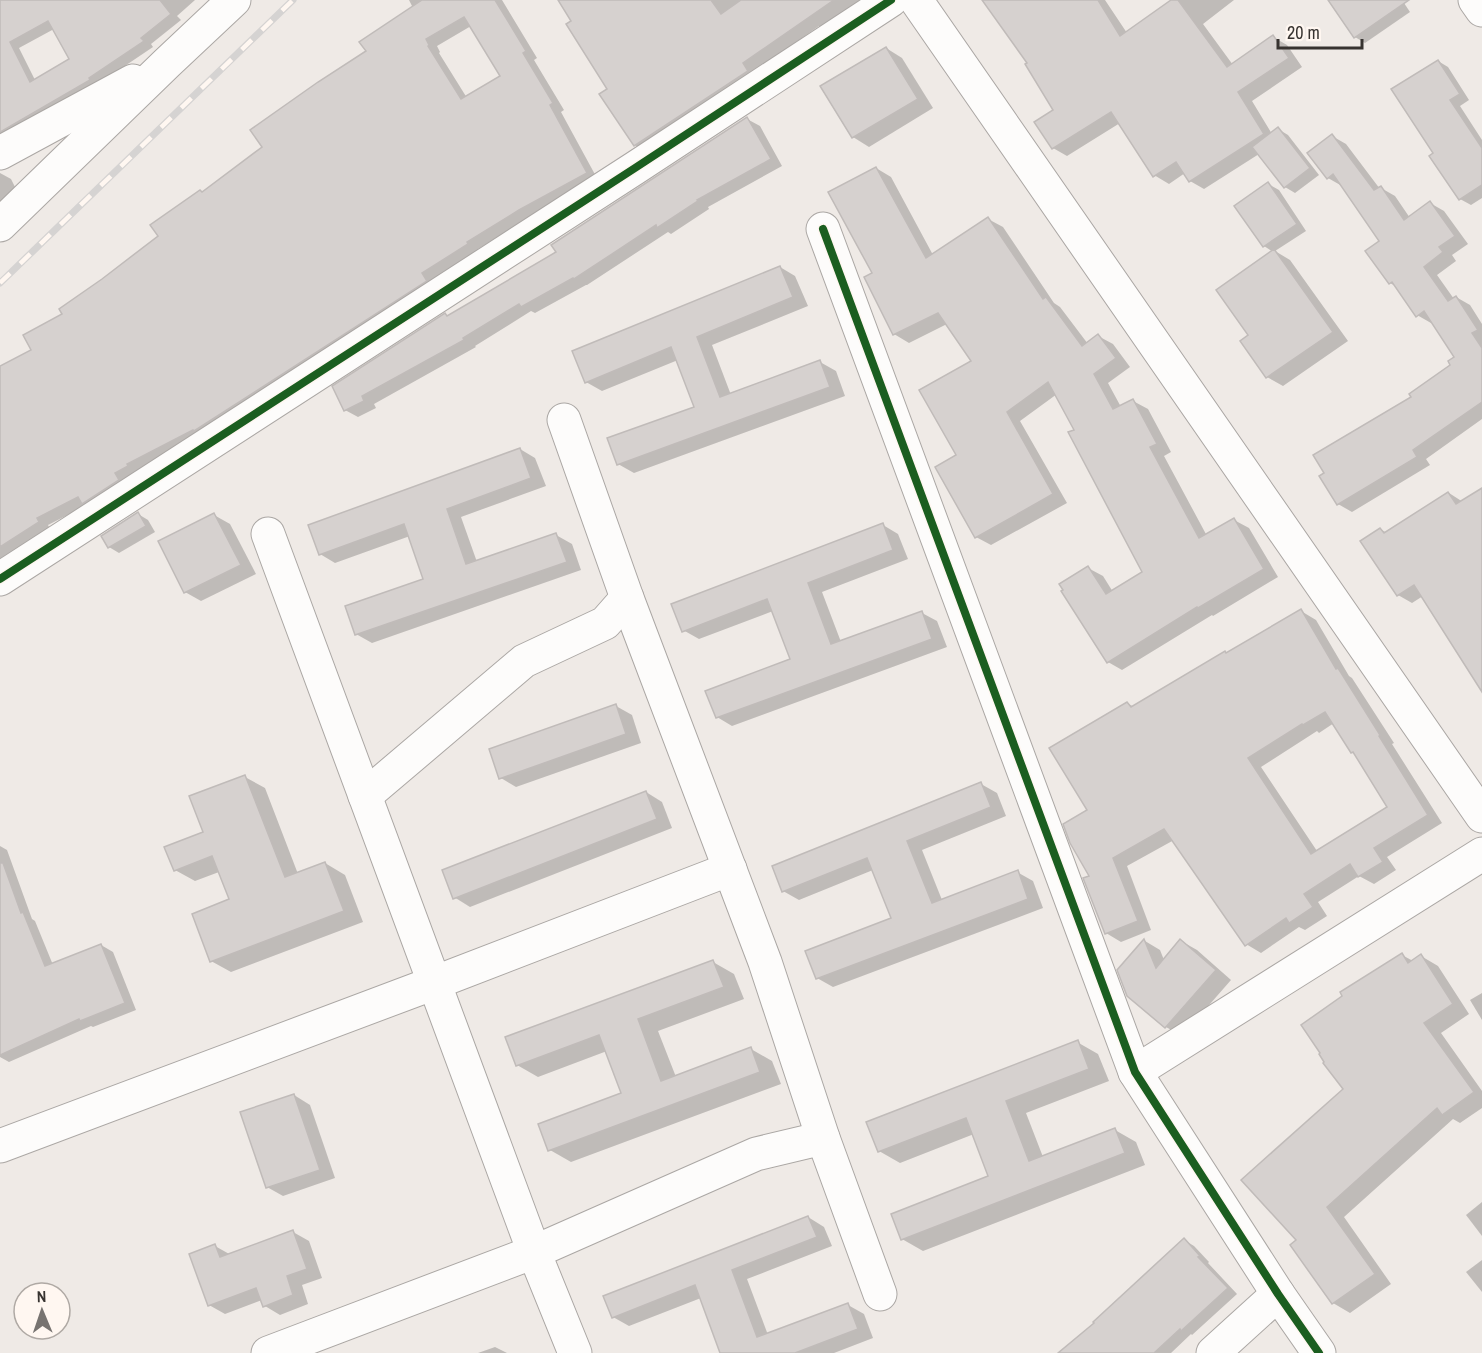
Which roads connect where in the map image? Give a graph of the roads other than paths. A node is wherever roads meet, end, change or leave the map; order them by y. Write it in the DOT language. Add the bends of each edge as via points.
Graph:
graph roads {
  1 [pos="234,0"];
  2 [pos="891,0"];
  3 [pos="916,0"];
  4 [pos="1475,0"];
  5 [pos="1482,10"];
  6 [pos="167,63"];
  7 [pos="0,153"];
  8 [pos="0,225"];
  9 [pos="823,229"];
  10 [pos="564,420"];
  11 [pos="268,534"];
  12 [pos="0,579"];
  13 [pos="627,598"];
  14 [pos="365,796"];
  15 [pos="1482,816"];
  16 [pos="1482,854"];
  17 [pos="730,869"];
  18 [pos="434,983"];
  19 [pos="1135,1071"];
  20 [pos="823,1138"];
  21 [pos="0,1146"];
  22 [pos="534,1252"];
  23 [pos="880,1294"];
  24 [pos="1278,1294"];
  25 [pos="268,1353"];
  26 [pos="574,1353"];
  27 [pos="1213,1353"];
  28 [pos="1319,1353"];
  1 -- 6 [label="street"];
  2 -- 12 [label="street"];
  3 -- 15 [label="street"];
  4 -- 5 [label="street"];
  6 -- 7 [label="street"];
  6 -- 8 [label="street"];
  9 -- 19 [label="street"];
  10 -- 13 [label="street"];
  11 -- 14 [label="street"];
  13 -- 14 [label="street" via="605,623 524,661"];
  13 -- 17 [label="street"];
  14 -- 18 [label="street"];
  16 -- 19 [label="street"];
  17 -- 18 [label="street"];
  17 -- 20 [label="street"];
  18 -- 21 [label="street"];
  18 -- 22 [label="street"];
  19 -- 24 [label="street"];
  20 -- 22 [label="street" via="756,1154"];
  20 -- 23 [label="street"];
  22 -- 25 [label="street"];
  22 -- 26 [label="street"];
  24 -- 27 [label="street"];
  24 -- 28 [label="street"];
}
